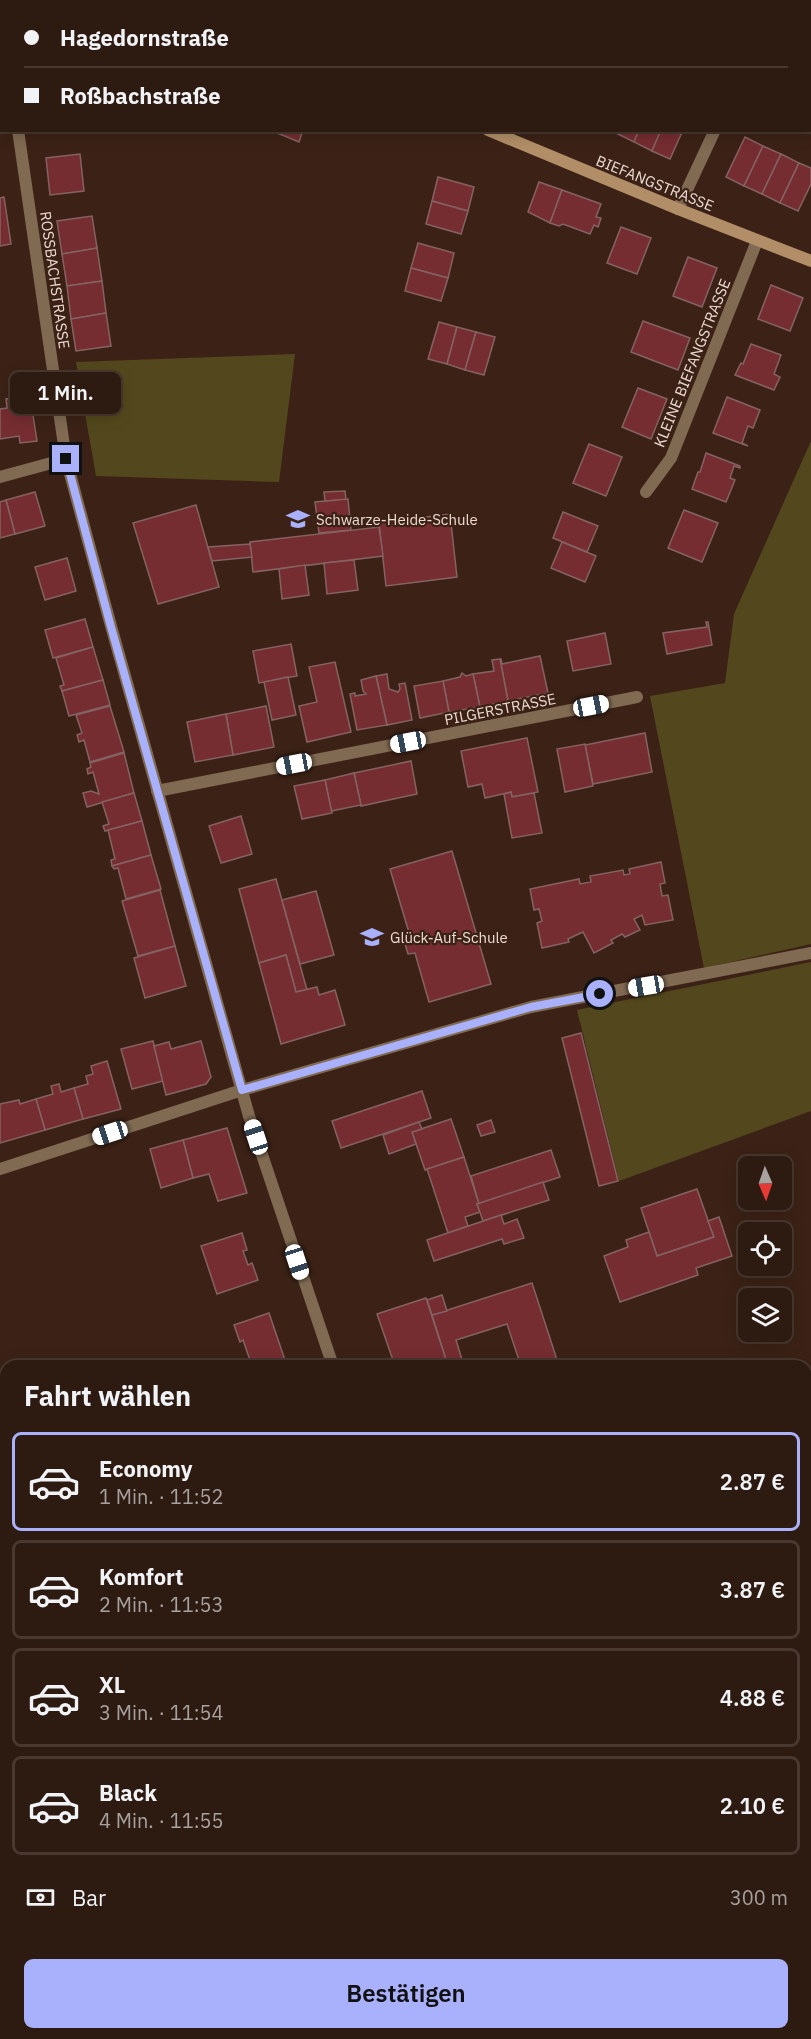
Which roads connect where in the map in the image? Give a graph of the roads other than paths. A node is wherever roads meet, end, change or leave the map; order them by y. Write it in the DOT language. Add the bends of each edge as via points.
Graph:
graph roads {
  1 [pos="18,132"];
  2 [pos="493,132"];
  3 [pos="714,132"];
  4 [pos="678,209"];
  5 [pos="757,241"];
  6 [pos="811,261"];
  7 [pos="66,459"];
  8 [pos="0,477"];
  9 [pos="646,492"];
  10 [pos="637,697"];
  11 [pos="157,790"];
  12 [pos="811,953"];
  13 [pos="242,1090"];
  14 [pos="0,1169"];
  15 [pos="331,1360"];
  1 -- 7 [label="street, ROSSBACHSTRASSE"];
  2 -- 4 [label="main road, BIEFANGSTRASSE"];
  3 -- 4 [label="street"];
  4 -- 5 [label="main road, BIEFANGSTRASSE"];
  5 -- 6 [label="main road, BIEFANGSTRASSE"];
  5 -- 9 [label="street, KLEINE BIEFANGSTRASSE" via="671,458"];
  7 -- 8 [label="street"];
  7 -- 11 [label="street, ROSSBACHSTRASSE"];
  10 -- 11 [label="street, PILGERSTRASSE"];
  11 -- 13 [label="street, ROSSBACHSTRASSE"];
  12 -- 13 [label="street" via="531,1007"];
  13 -- 14 [label="street"];
  13 -- 15 [label="street, ROSSBACHSTRASSE"];
}
